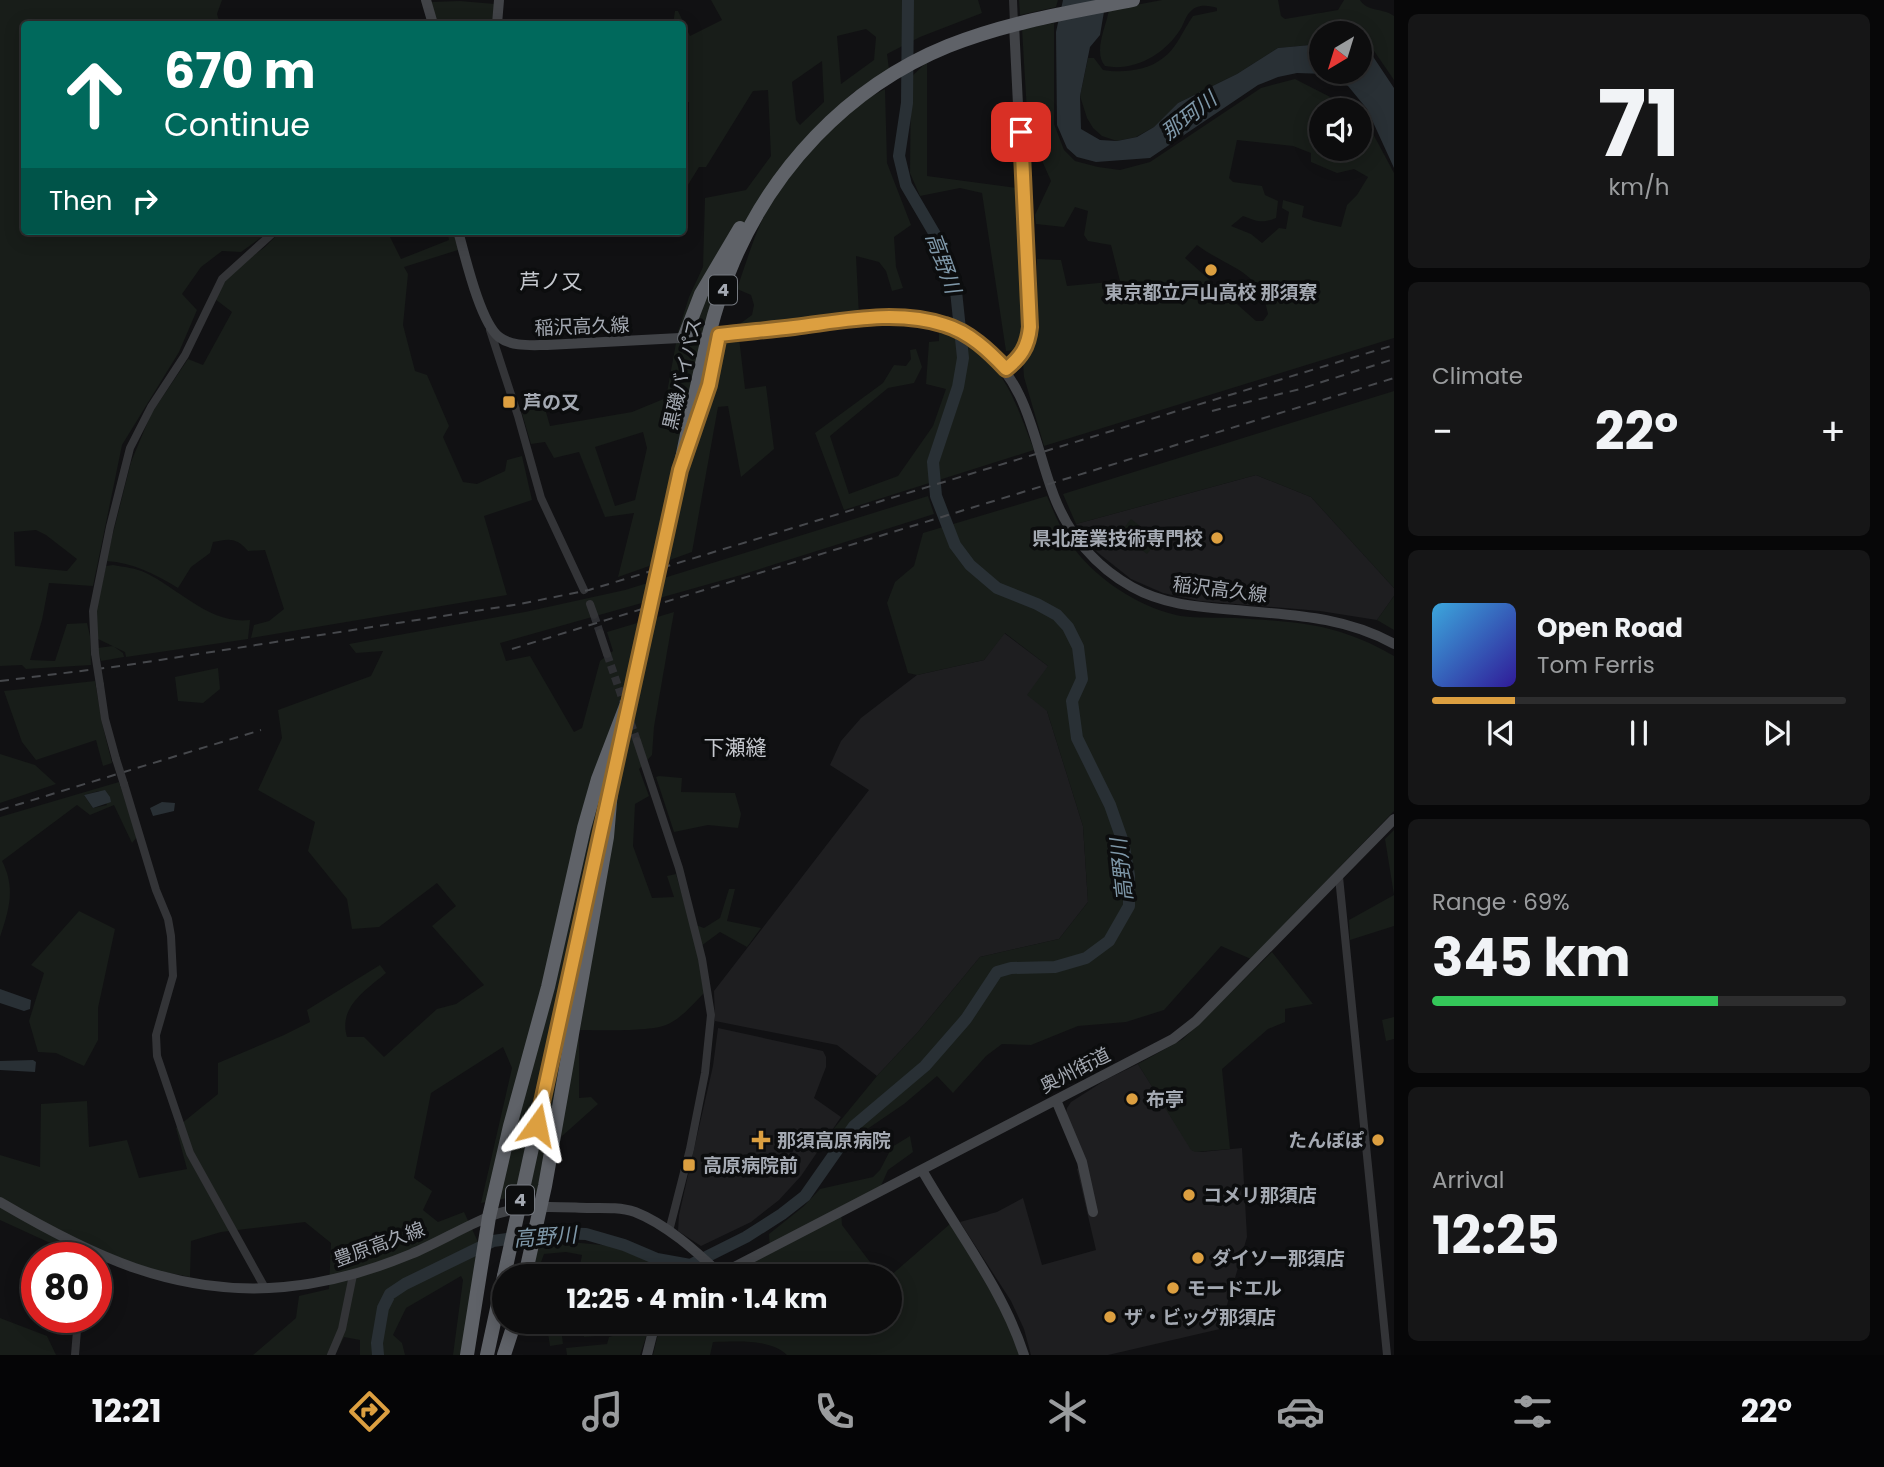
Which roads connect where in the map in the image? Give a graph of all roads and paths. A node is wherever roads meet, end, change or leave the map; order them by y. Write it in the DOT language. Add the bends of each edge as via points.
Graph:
graph roads {
  1 [pos="426,0"];
  2 [pos="499,0"];
  3 [pos="1013,0"];
  4 [pos="1133,0"];
  5 [pos="432,21"];
  6 [pos="497,21"];
  7 [pos="1014,24"];
  8 [pos="776,184"];
  9 [pos="271,235"];
  10 [pos="459,235"];
  11 [pos="489,327"];
  12 [pos="716,336"];
  13 [pos="692,338"];
  14 [pos="1006,369"];
  15 [pos="680,470"];
  16 [pos="584,590"];
  17 [pos="590,604"];
  18 [pos="594,615"];
  19 [pos="600,633"];
  20 [pos="1394,644"];
  21 [pos="607,654"];
  22 [pos="634,685"];
  23 [pos="637,741"];
  24 [pos="613,768"];
  25 [pos="1394,820"];
  26 [pos="1339,877"];
  27 [pos="1056,1100"];
  28 [pos="922,1170"];
  29 [pos="0,1202"];
  30 [pos="541,1206"];
  31 [pos="1093,1212"];
  32 [pos="489,1217"];
  33 [pos="669,1231"];
  34 [pos="65,1242"];
  35 [pos="112,1261"];
  36 [pos="507,1264"];
  37 [pos="528,1264"];
  38 [pos="708,1264"];
  39 [pos="732,1264"];
  40 [pos="353,1275"];
  41 [pos="265,1288"];
  42 [pos="492,1331"];
  43 [pos="77,1333"];
  44 [pos="511,1334"];
  45 [pos="652,1334"];
  46 [pos="75,1355"];
  47 [pos="331,1355"];
  48 [pos="467,1355"];
  49 [pos="487,1355"];
  50 [pos="504,1355"];
  51 [pos="647,1355"];
  52 [pos="1024,1355"];
  53 [pos="1387,1355"];
  1 -- 5 [label="main road"];
  2 -- 6 [label="main road"];
  3 -- 7 [label="street"];
  4 -- 7 [label="highway, 黒磯バイパス / 4"];
  7 -- 8 [label="highway, 黒磯バイパス / 4" via="922,58 861,95 802,151"];
  7 -- 14 [label="main road" via="1030,327 1020,358"];
  8 -- 12 [label="highway, 4"];
  8 -- 13 [label="highway, 4" via="748,212 701,294"];
  8 -- 15 [label="highway, 黒磯バイパス / 4" via="728,273 702,363"];
  9 -- 41 [label="street, bridge" via="222,279 185,355 130,448 93,611 105,719 171,936 173,976 156,1035 160,1065 190,1153"];
  10 -- 11 [label="main road"];
  11 -- 13 [label="main road, 稲沢高久線" via="506,341 528,345"];
  11 -- 16 [label="street" via="547,514"];
  12 -- 14 [label="main road, 稲沢高久線" via="883,317 928,321 973,339"];
  12 -- 15 [label="street" via="704,402"];
  14 -- 20 [label="main road, 稲沢高久線" via="1025,406 1054,496 1070,528 1092,557 1119,579 1181,606 1327,620 1354,625"];
  15 -- 22 [label="highway, 黒磯バイパス / 4, bridge"];
  17 -- 18 [label="street"];
  19 -- 21 [label="street"];
  22 -- 24 [label="highway, 黒磯バイパス / 4"];
  22 -- 32 [label="highway, 4" via="591,799"];
  23 -- 33 [label="street" via="679,868 711,1015 701,1092"];
  24 -- 30 [label="highway, 4" via="607,837"];
  24 -- 36 [label="highway, 黒磯バイパス / 4, bridge"];
  25 -- 26 [label="main road, 奥州街道"];
  26 -- 27 [label="main road, 奥州街道" via="1185,1031"];
  26 -- 53 [label="street"];
  27 -- 28 [label="main road, 奥州街道"];
  27 -- 31 [label="main road" via="1082,1162"];
  28 -- 39 [label="main road, 奥州街道"];
  28 -- 52 [label="main road" via="1002,1301"];
  29 -- 34 [label="main road, 豊原高久線"];
  30 -- 32 [label="main road, 豊原高久線"];
  30 -- 33 [label="main road, 豊原高久線" via="623,1209"];
  30 -- 37 [label="highway, 4"];
  32 -- 40 [label="main road, 豊原高久線" via="412,1254"];
  32 -- 48 [label="highway, 4"];
  33 -- 38 [label="main road, 豊原高久線"];
  35 -- 41 [label="main road, 豊原高久線" via="182,1282"];
  40 -- 41 [label="main road, 豊原高久線"];
  40 -- 47 [label="street" via="342,1329"];
  42 -- 49 [label="highway, 黒磯バイパス / 4"];
  43 -- 46 [label="street"];
  44 -- 50 [label="highway"];
  45 -- 51 [label="main road"];
}
